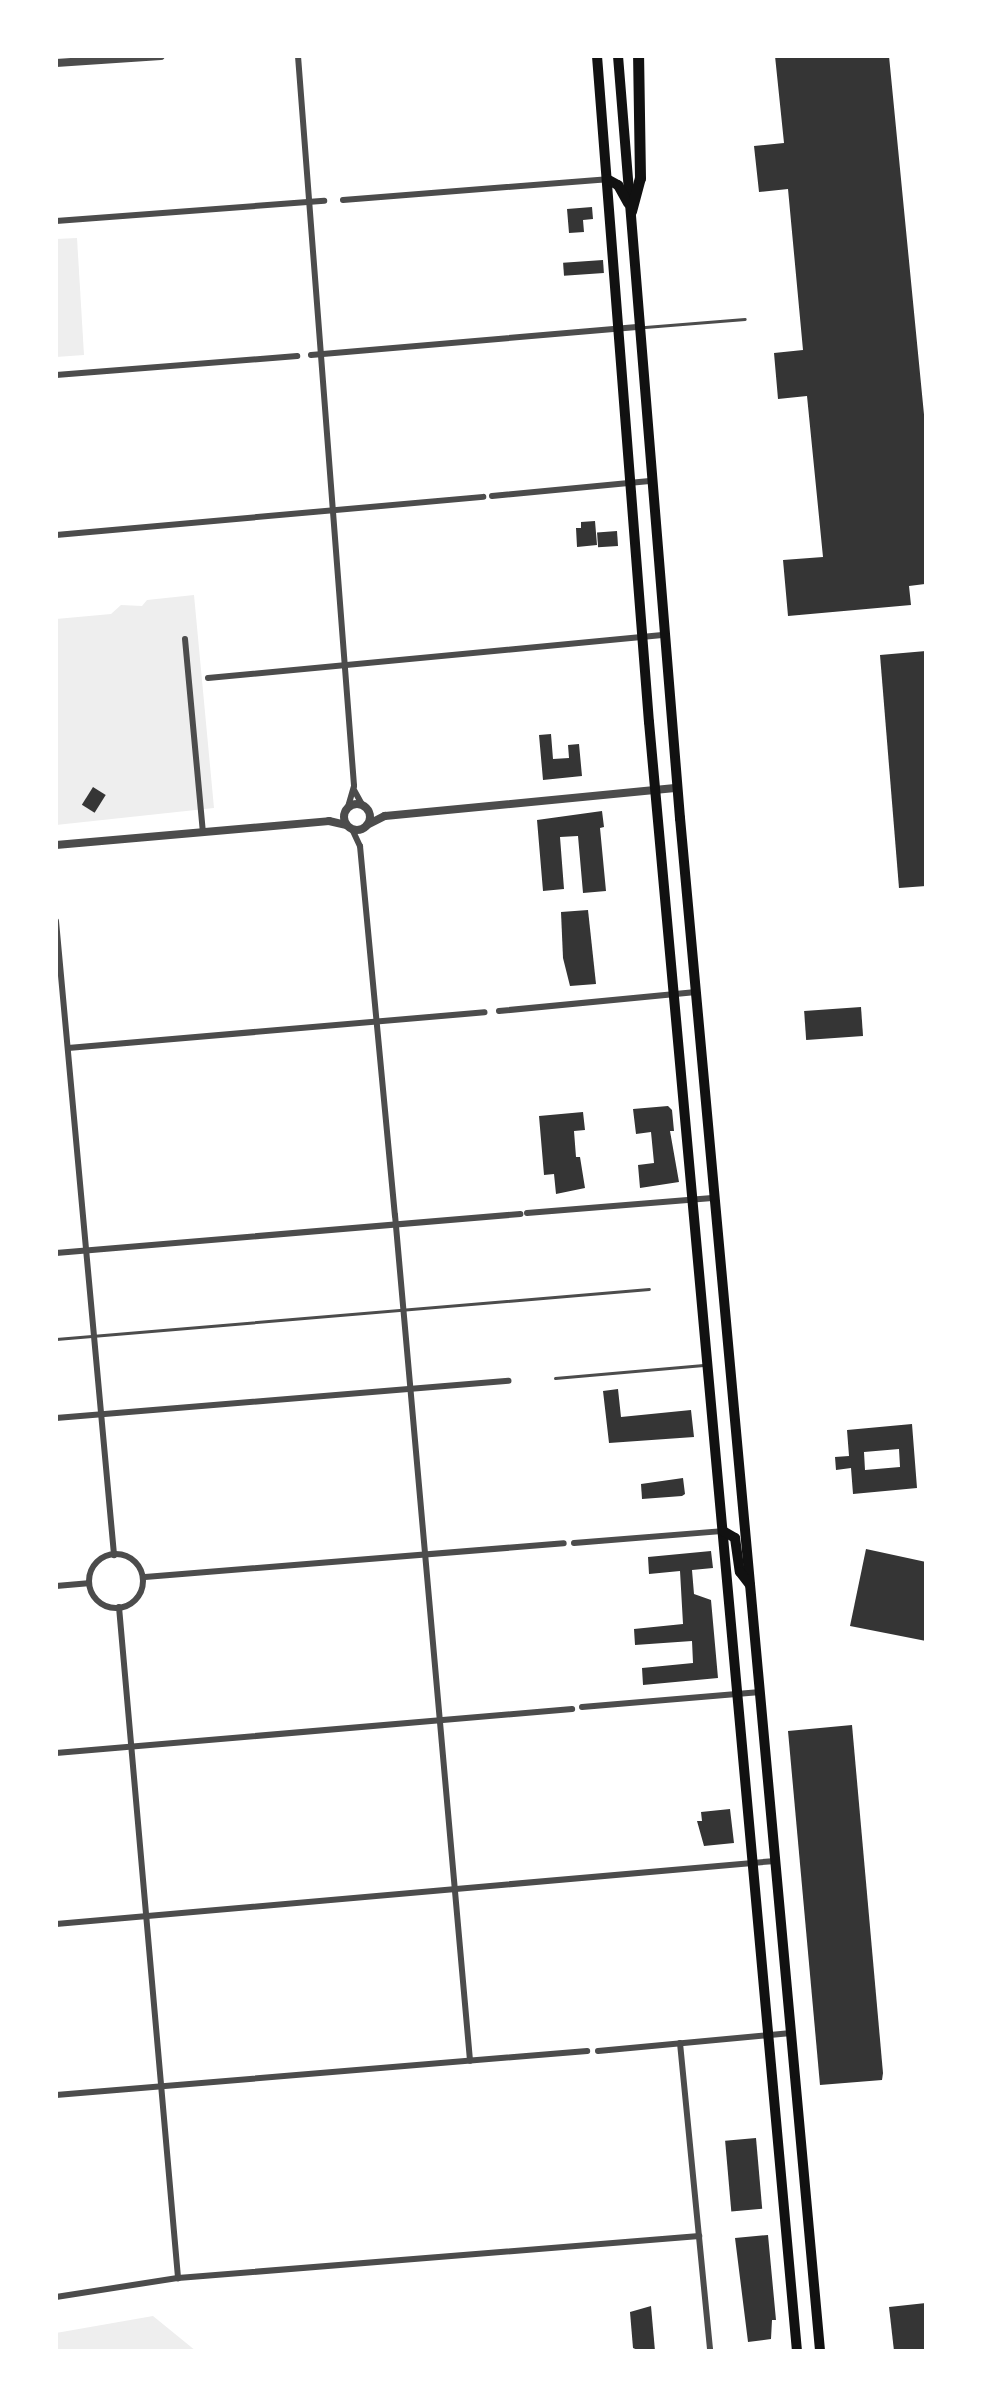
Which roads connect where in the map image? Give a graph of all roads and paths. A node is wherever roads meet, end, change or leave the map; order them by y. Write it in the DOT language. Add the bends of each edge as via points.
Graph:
graph roads {
  1 [pos="161,56"];
  2 [pos="298,56"];
  3 [pos="597,56"];
  4 [pos="618,56"];
  5 [pos="638,56"];
  6 [pos="56,63"];
  7 [pos="607,179"];
  8 [pos="343,200"];
  9 [pos="324,201"];
  10 [pos="310,202"];
  11 [pos="632,216"];
  12 [pos="56,221"];
  13 [pos="745,319"];
  14 [pos="640,327"];
  15 [pos="618,329"];
  16 [pos="321,354"];
  17 [pos="311,355"];
  18 [pos="297,356"];
  19 [pos="56,375"];
  20 [pos="652,481"];
  21 [pos="631,483"];
  22 [pos="492,496"];
  23 [pos="483,497"];
  24 [pos="332,511"];
  25 [pos="56,535"];
  26 [pos="665,635"];
  27 [pos="642,637"];
  28 [pos="185,639"];
  29 [pos="345,666"];
  30 [pos="208,678"];
  31 [pos="678,788"];
  32 [pos="354,790"];
  33 [pos="656,790"];
  34 [pos="365,808"];
  35 [pos="347,809"];
  36 [pos="385,816"];
  37 [pos="329,821"];
  38 [pos="365,826"];
  39 [pos="350,827"];
  40 [pos="203,832"];
  41 [pos="359,841"];
  42 [pos="56,845"];
  43 [pos="56,921"];
  44 [pos="696,992"];
  45 [pos="674,995"];
  46 [pos="499,1011"];
  47 [pos="484,1012"];
  48 [pos="376,1021"];
  49 [pos="68,1048"];
  50 [pos="715,1198"];
  51 [pos="693,1200"];
  52 [pos="396,1226"];
  53 [pos="86,1250"];
  54 [pos="56,1253"];
  55 [pos="649,1289"];
  56 [pos="403,1310"];
  57 [pos="93,1336"];
  58 [pos="56,1339"];
  59 [pos="708,1364"];
  60 [pos="555,1378"];
  61 [pos="508,1381"];
  62 [pos="410,1389"];
  63 [pos="733,1397"];
  64 [pos="711,1399"];
  65 [pos="100,1415"];
  66 [pos="56,1418"];
  67 [pos="723,1531"];
  68 [pos="564,1543"];
  69 [pos="574,1543"];
  70 [pos="114,1555"];
  71 [pos="425,1555"];
  72 [pos="145,1577"];
  73 [pos="88,1583"];
  74 [pos="56,1586"];
  75 [pos="751,1587"];
  76 [pos="119,1607"];
  77 [pos="760,1692"];
  78 [pos="738,1694"];
  79 [pos="582,1707"];
  80 [pos="572,1709"];
  81 [pos="440,1719"];
  82 [pos="132,1747"];
  83 [pos="56,1753"];
  84 [pos="775,1861"];
  85 [pos="753,1863"];
  86 [pos="455,1891"];
  87 [pos="146,1916"];
  88 [pos="56,1924"];
  89 [pos="791,2033"];
  90 [pos="769,2036"];
  91 [pos="680,2043"];
  92 [pos="587,2051"];
  93 [pos="598,2051"];
  94 [pos="470,2061"];
  95 [pos="163,2087"];
  96 [pos="56,2095"];
  97 [pos="699,2236"];
  98 [pos="178,2278"];
  99 [pos="56,2297"];
  100 [pos="710,2351"];
  101 [pos="797,2351"];
  102 [pos="820,2351"];
  1 -- 6 [label="street"];
  2 -- 10 [label="street"];
  3 -- 7 [label="main road"];
  4 -- 11 [label="main road"];
  5 -- 11 [label="highway" via="640,178"];
  7 -- 8 [label="street"];
  7 -- 11 [label="main road" via="626,196"];
  7 -- 15 [label="main road"];
  9 -- 10 [label="street"];
  10 -- 12 [label="street"];
  10 -- 16 [label="street"];
  11 -- 14 [label="main road"];
  13 -- 14 [label="lane"];
  14 -- 15 [label="street"];
  14 -- 20 [label="main road"];
  15 -- 16 [label="street"];
  15 -- 21 [label="main road"];
  16 -- 17 [label="street"];
  16 -- 24 [label="street"];
  18 -- 19 [label="street"];
  20 -- 21 [label="street"];
  20 -- 26 [label="main road"];
  21 -- 22 [label="street"];
  21 -- 27 [label="main road"];
  23 -- 24 [label="street"];
  24 -- 25 [label="street"];
  24 -- 29 [label="street"];
  26 -- 27 [label="street"];
  26 -- 31 [label="main road"];
  27 -- 29 [label="street"];
  27 -- 33 [label="main road"];
  28 -- 40 [label="street"];
  29 -- 30 [label="street"];
  29 -- 32 [label="street"];
  31 -- 33 [label="street"];
  31 -- 44 [label="main road"];
  32 -- 34 [label="street"];
  32 -- 35 [label="street"];
  33 -- 36 [label="street"];
  33 -- 45 [label="main road"];
  34 -- 35 [label="street"];
  34 -- 36 [label="street"];
  34 -- 38 [label="street"];
  35 -- 37 [label="street"];
  35 -- 39 [label="street"];
  36 -- 38 [label="street"];
  37 -- 39 [label="street"];
  37 -- 40 [label="street"];
  38 -- 39 [label="street"];
  38 -- 41 [label="street"];
  39 -- 41 [label="street"];
  40 -- 42 [label="street"];
  41 -- 48 [label="street"];
  43 -- 49 [label="street"];
  44 -- 45 [label="street"];
  44 -- 50 [label="main road"];
  45 -- 46 [label="street"];
  45 -- 51 [label="main road"];
  47 -- 48 [label="street"];
  48 -- 49 [label="street"];
  48 -- 52 [label="street"];
  49 -- 53 [label="street"];
  50 -- 51 [label="street"];
  50 -- 63 [label="main road"];
  51 -- 52 [label="street"];
  51 -- 59 [label="main road"];
  52 -- 53 [label="street"];
  52 -- 56 [label="street"];
  53 -- 54 [label="street"];
  53 -- 57 [label="street"];
  55 -- 56 [label="lane"];
  56 -- 57 [label="lane"];
  56 -- 62 [label="street"];
  57 -- 58 [label="lane"];
  57 -- 65 [label="street"];
  59 -- 60 [label="lane"];
  59 -- 64 [label="main road"];
  61 -- 62 [label="street"];
  62 -- 65 [label="street"];
  62 -- 71 [label="street"];
  63 -- 64 [label="main road"];
  63 -- 75 [label="main road"];
  64 -- 67 [label="main road"];
  65 -- 66 [label="street"];
  65 -- 70 [label="street"];
  67 -- 69 [label="street"];
  67 -- 75 [label="main road" via="735,1538 740,1572"];
  67 -- 78 [label="main road"];
  68 -- 71 [label="street"];
  70 -- 72 [label="street" via="137,1562"];
  70 -- 73 [label="street" via="95,1563"];
  71 -- 72 [label="street"];
  71 -- 81 [label="street"];
  72 -- 76 [label="street" via="138,1597"];
  73 -- 74 [label="street"];
  73 -- 76 [label="street" via="99,1602"];
  75 -- 77 [label="main road"];
  76 -- 82 [label="street"];
  77 -- 78 [label="street"];
  77 -- 84 [label="main road"];
  78 -- 79 [label="street"];
  78 -- 85 [label="main road"];
  80 -- 81 [label="street"];
  81 -- 82 [label="street"];
  81 -- 86 [label="street"];
  82 -- 83 [label="street"];
  82 -- 87 [label="street"];
  84 -- 85 [label="street"];
  84 -- 89 [label="main road"];
  85 -- 86 [label="street"];
  85 -- 90 [label="main road"];
  86 -- 87 [label="street"];
  86 -- 94 [label="street"];
  87 -- 88 [label="street"];
  87 -- 95 [label="street"];
  89 -- 90 [label="street"];
  89 -- 102 [label="main road"];
  90 -- 91 [label="street"];
  90 -- 101 [label="main road"];
  91 -- 93 [label="street"];
  91 -- 97 [label="street"];
  92 -- 94 [label="street"];
  94 -- 95 [label="street"];
  95 -- 96 [label="street"];
  95 -- 98 [label="street"];
  97 -- 98 [label="street"];
  97 -- 100 [label="street"];
  98 -- 99 [label="street"];
}
